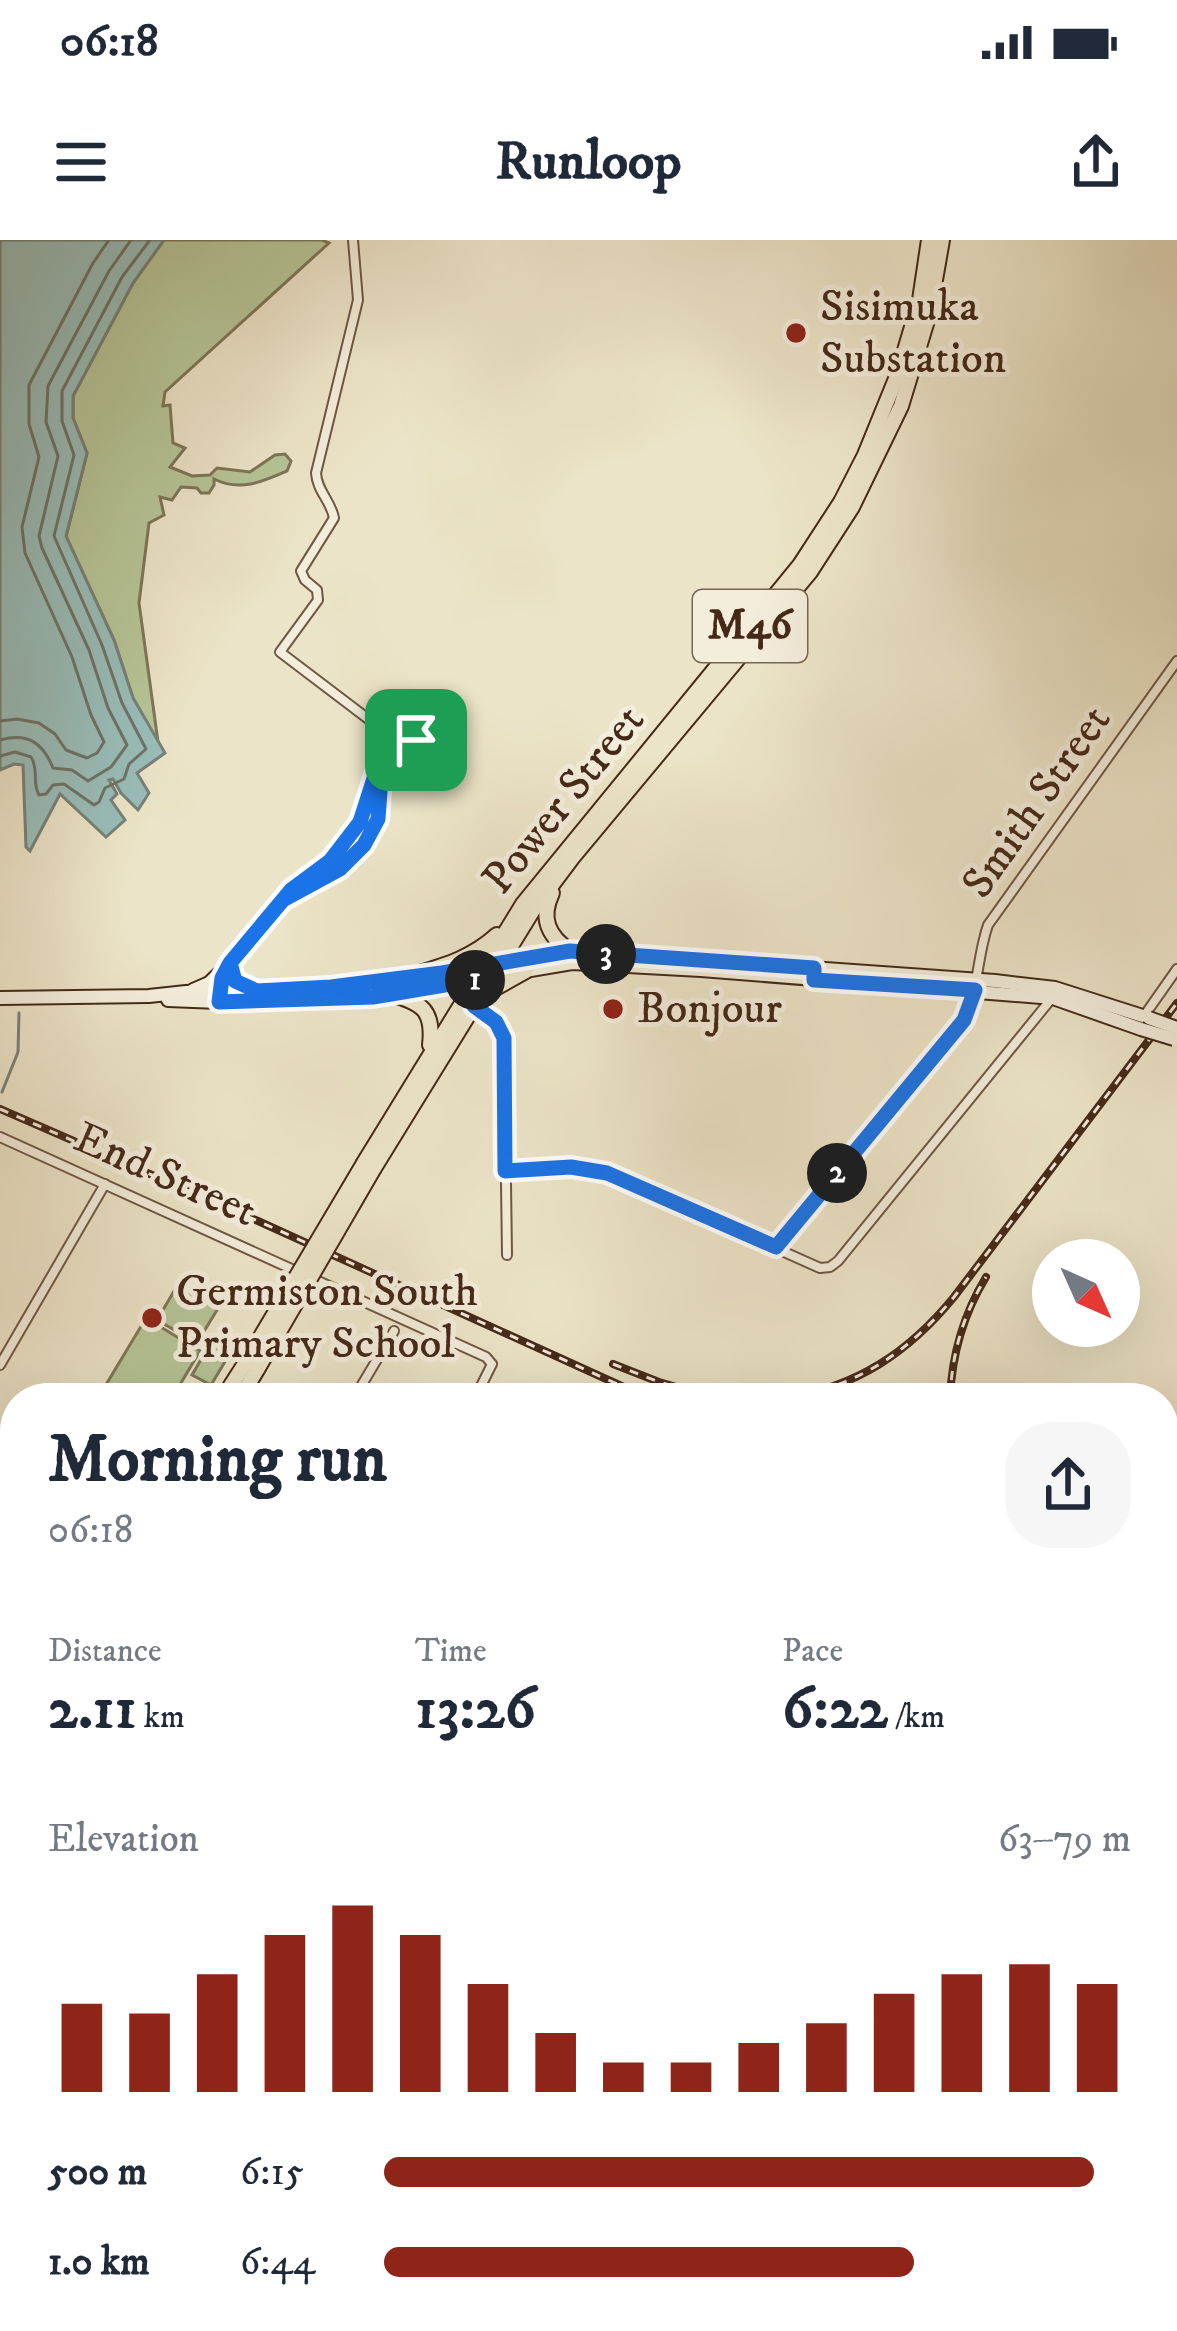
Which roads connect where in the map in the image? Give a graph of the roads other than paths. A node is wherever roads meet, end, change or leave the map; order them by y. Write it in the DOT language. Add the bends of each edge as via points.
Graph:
graph roads {
  1 [pos="353,240"];
  2 [pos="929,240"];
  3 [pos="942,240"];
  4 [pos="846,504"];
  5 [pos="1177,662"];
  6 [pos="715,679"];
  7 [pos="388,740"];
  8 [pos="339,851"];
  9 [pos="572,858"];
  10 [pos="350,860"];
  11 [pos="283,900"];
  12 [pos="508,925"];
  13 [pos="570,951"];
  14 [pos="230,963"];
  15 [pos="1177,968"];
  16 [pos="757,970"];
  17 [pos="488,971"];
  18 [pos="526,971"];
  19 [pos="416,974"];
  20 [pos="443,979"];
  21 [pos="976,985"];
  22 [pos="257,991"];
  23 [pos="186,992"];
  24 [pos="1054,993"];
  25 [pos="391,994"];
  26 [pos="149,996"];
  27 [pos="219,997"];
  28 [pos="0,998"];
  29 [pos="472,1001"];
  30 [pos="1142,1022"];
  31 [pos="1176,1035"];
  32 [pos="428,1056"];
  33 [pos="0,1137"];
  34 [pos="369,1166"];
  35 [pos="505,1171"];
  36 [pos="105,1184"];
  37 [pos="776,1247"];
  38 [pos="507,1255"];
  39 [pos="394,1331"];
  40 [pos="0,1365"];
  41 [pos="252,1365"];
  42 [pos="236,1383"];
  43 [pos="245,1383"];
  44 [pos="363,1383"];
  45 [pos="485,1383"];
  1 -- 7 [label="street" via="358,300 316,473 334,518 301,571 317,590 316,605 280,652"];
  2 -- 4 [label="main road, Power Street / M46" via="898,374"];
  3 -- 4 [label="main road, Power Street / M46" via="901,406"];
  4 -- 6 [label="main road, Power Street / M46" via="810,572"];
  5 -- 21 [label="street, Smith Street" via="997,912"];
  6 -- 9 [label="main road, Power Street / M46"];
  6 -- 12 [label="main road, Power Street / M46"];
  7 -- 8 [label="street" via="364,814"];
  7 -- 10 [label="street" via="378,819"];
  8 -- 10 [label="street"];
  8 -- 11 [label="street"];
  9 -- 13 [label="main road" via="545,916"];
  9 -- 17 [label="main road, Power Street / M46"];
  10 -- 11 [label="street"];
  11 -- 14 [label="street"];
  12 -- 17 [label="main road, Power Street / M46"];
  12 -- 19 [label="main road" via="464,958"];
  13 -- 16 [label="main road"];
  13 -- 17 [label="main road"];
  14 -- 22 [label="main road" via="235,981"];
  14 -- 23 [label="main road"];
  14 -- 27 [label="street"];
  15 -- 30 [label="street"];
  16 -- 18 [label="main road" via="575,963"];
  16 -- 21 [label="main road"];
  17 -- 18 [label="main road"];
  17 -- 20 [label="main road"];
  17 -- 29 [label="main road, Power Street / M46"];
  18 -- 29 [label="main road"];
  19 -- 20 [label="main road"];
  19 -- 22 [label="main road"];
  20 -- 25 [label="main road"];
  21 -- 24 [label="main road"];
  21 -- 37 [label="street, Smith Street" via="964,1020"];
  22 -- 27 [label="main road"];
  23 -- 26 [label="main road"];
  23 -- 27 [label="main road"];
  24 -- 30 [label="main road"];
  24 -- 37 [label="street" via="838,1261 825,1268"];
  25 -- 27 [label="main road"];
  25 -- 32 [label="main road" via="428,1015"];
  26 -- 27 [label="main road"];
  26 -- 28 [label="main road"];
  29 -- 32 [label="main road, Power Street"];
  29 -- 34 [label="main road, Power Street"];
  29 -- 35 [label="street" via="504,1038"];
  30 -- 31 [label="main road, bridge"];
  32 -- 34 [label="main road, Power Street"];
  33 -- 36 [label="street, End Street"];
  34 -- 41 [label="main road, Power Street, bridge"];
  35 -- 37 [label="street" via="607,1173"];
  35 -- 38 [label="street"];
  36 -- 40 [label="street"];
  36 -- 45 [label="street, End Street" via="475,1351 490,1360"];
  39 -- 44 [label="street"];
  41 -- 42 [label="main road, Power Street"];
  41 -- 43 [label="main road, Power Street"];
}
